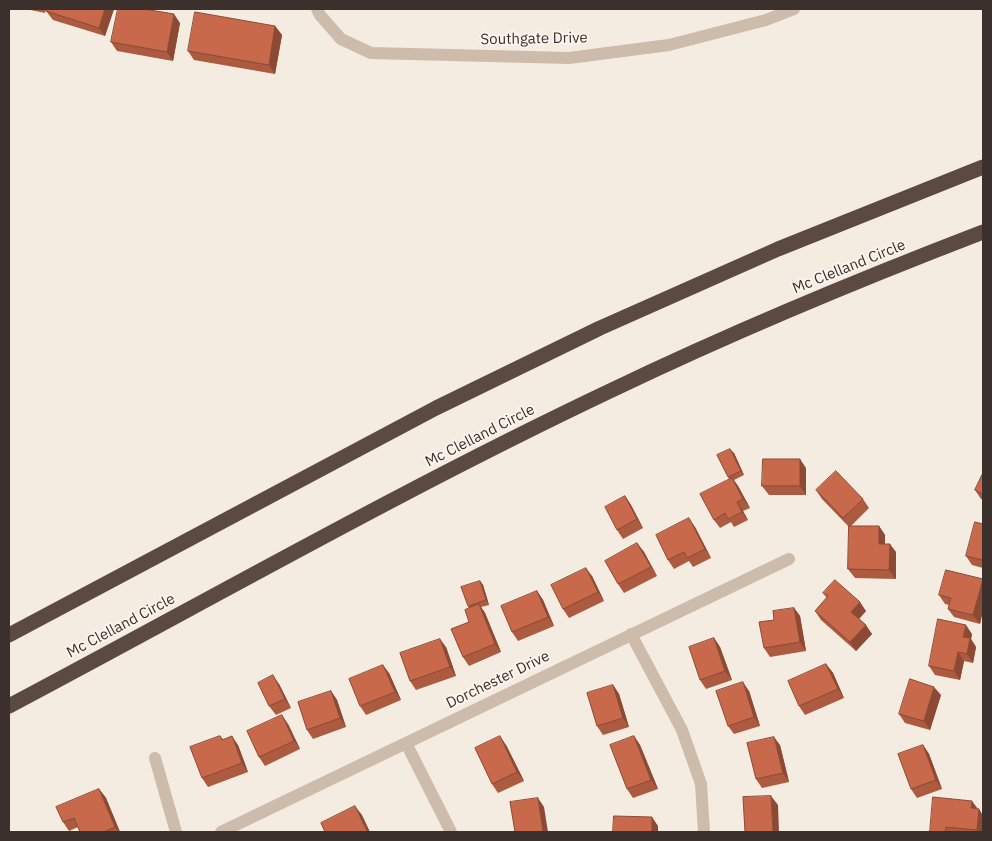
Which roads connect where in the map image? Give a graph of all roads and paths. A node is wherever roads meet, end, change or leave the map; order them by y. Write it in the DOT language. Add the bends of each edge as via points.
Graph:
graph roads {
  1 [pos="317,9"];
  2 [pos="794,9"];
  3 [pos="983,167"];
  4 [pos="983,232"];
  5 [pos="789,559"];
  6 [pos="631,634"];
  7 [pos="9,635"];
  8 [pos="9,706"];
  9 [pos="406,743"];
  10 [pos="155,758"];
  11 [pos="176,832"];
  12 [pos="222,832"];
  13 [pos="451,832"];
  14 [pos="704,832"];
  1 -- 2 [label="street, Southgate Drive" via="341,40 371,54 569,58 669,45 766,20"];
  3 -- 7 [label="highway" via="778,249 591,332 427,412"];
  4 -- 8 [label="highway, Mc Clelland Circle" via="612,389 425,484"];
  5 -- 6 [label="street, Dorchester Drive"];
  6 -- 9 [label="street, Dorchester Drive"];
  6 -- 14 [label="street" via="682,730 701,784"];
  9 -- 12 [label="street, Dorchester Drive"];
  9 -- 13 [label="street"];
  10 -- 11 [label="street"];
}
